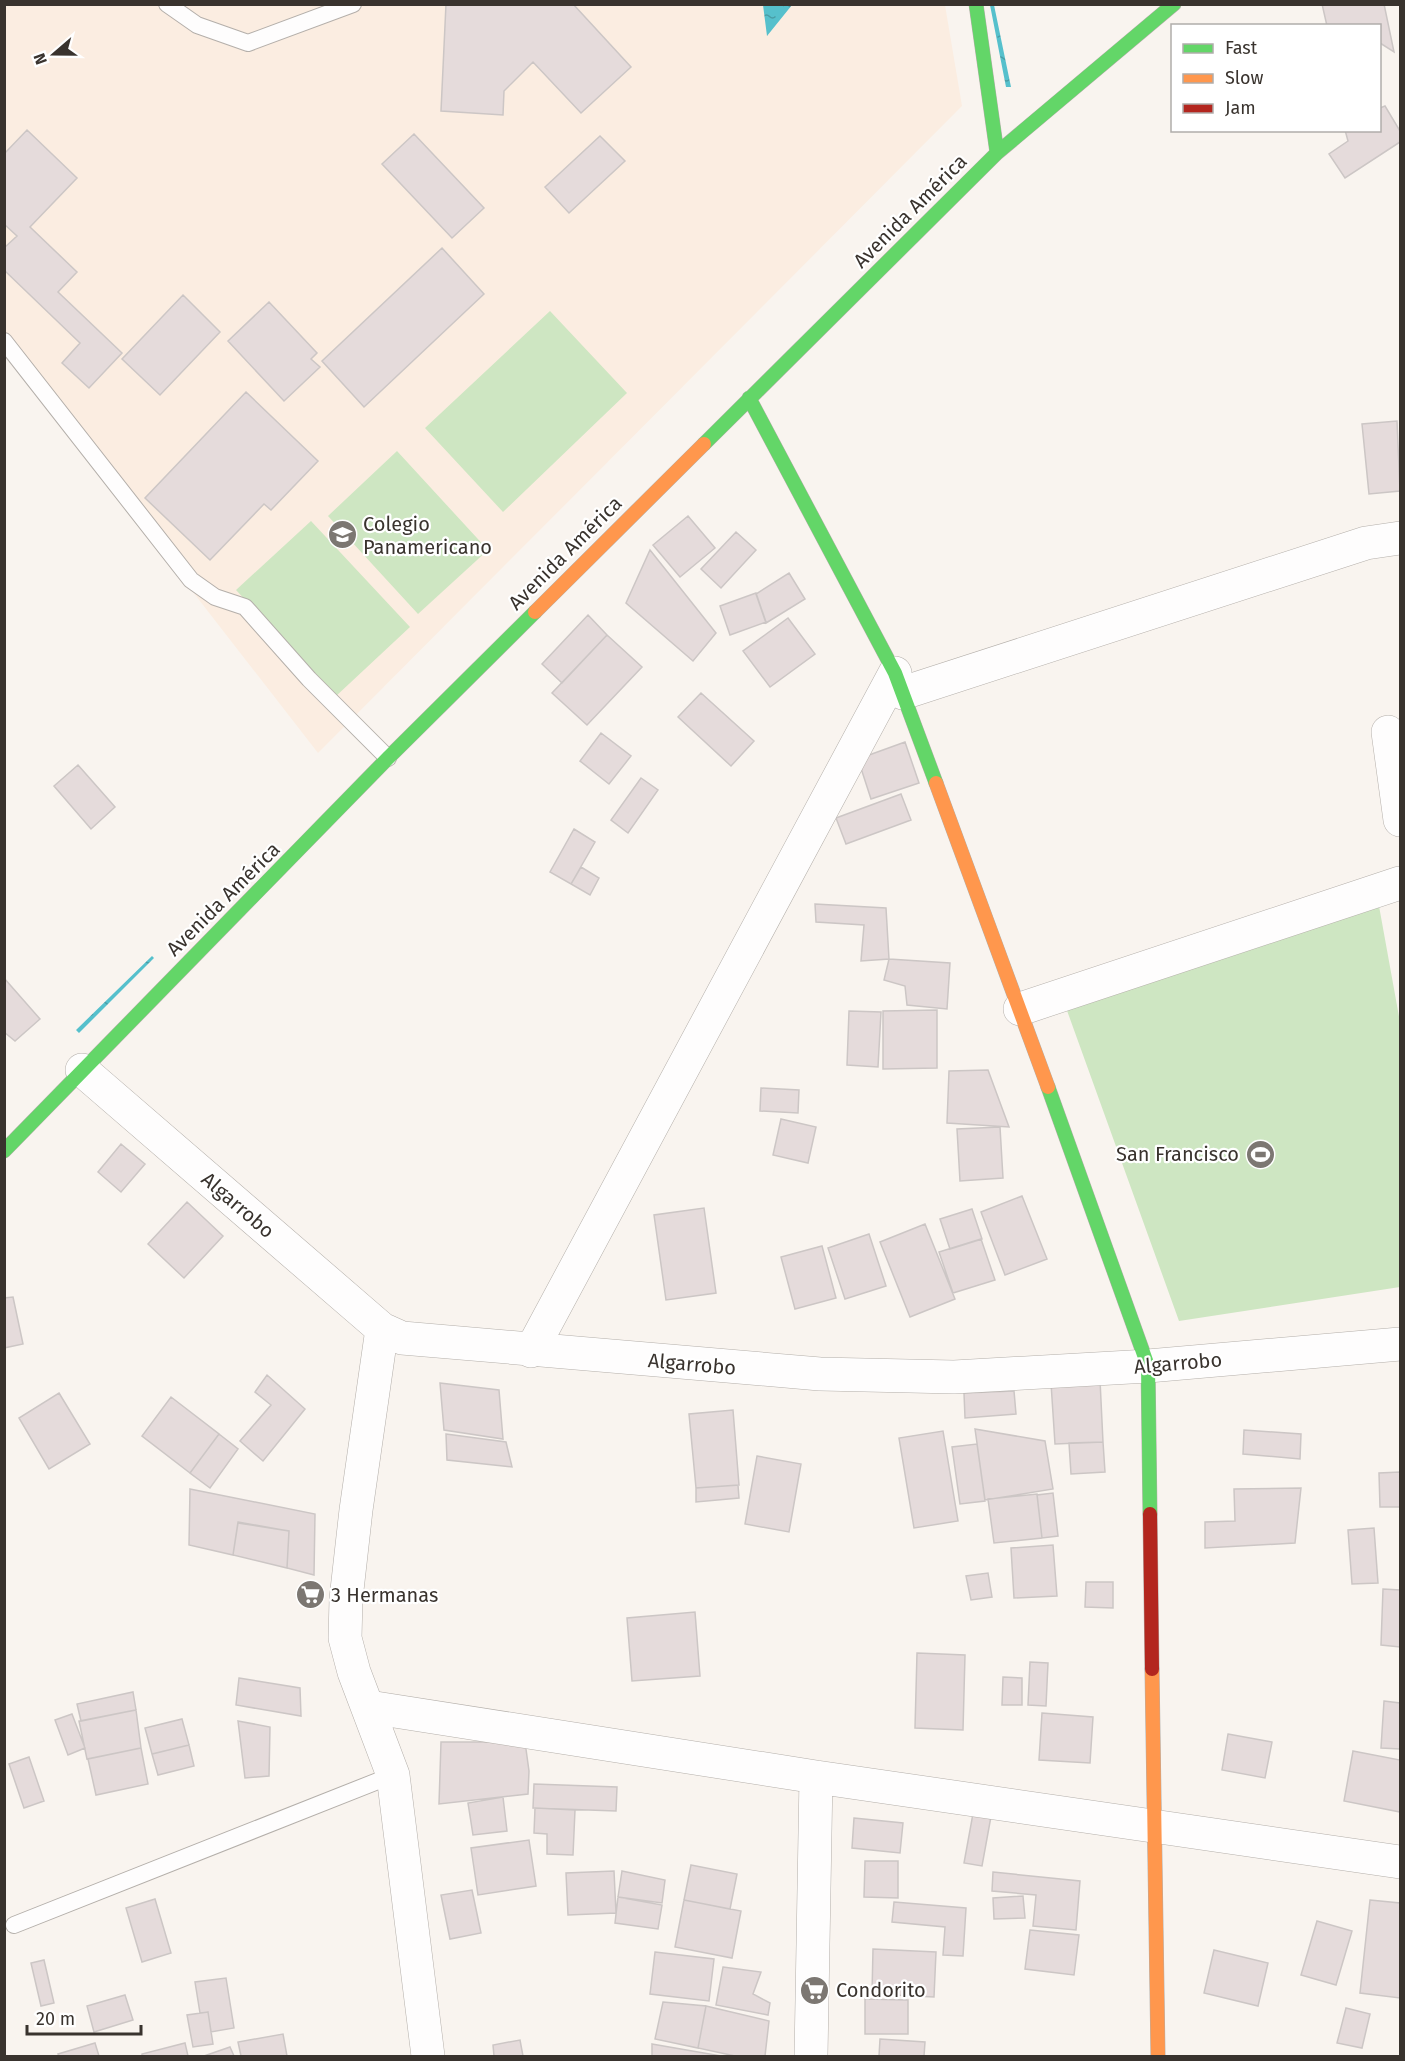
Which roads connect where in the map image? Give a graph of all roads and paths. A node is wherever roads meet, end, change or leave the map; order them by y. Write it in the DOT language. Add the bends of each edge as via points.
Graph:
graph roads {
  1 [pos="166,4"];
  2 [pos="353,4"];
  3 [pos="976,4"];
  4 [pos="1173,4"];
  5 [pos="997,153"];
  6 [pos="4,341"];
  7 [pos="749,398"];
  8 [pos="1401,538"];
  9 [pos="899,683"];
  10 [pos="1389,732"];
  11 [pos="388,758"];
  12 [pos="1401,820"];
  13 [pos="1401,883"];
  14 [pos="1020,1009"];
  15 [pos="82,1070"];
  16 [pos="4,1151"];
  17 [pos="382,1329"];
  18 [pos="1401,1344"];
  19 [pos="531,1351"];
  20 [pos="1148,1366"];
  21 [pos="369,1707"];
  22 [pos="393,1775"];
  23 [pos="816,1777"];
  24 [pos="1154,1824"];
  25 [pos="1401,1862"];
  26 [pos="14,1925"];
  27 [pos="428,2056"];
  28 [pos="811,2056"];
  29 [pos="1158,2056"];
  1 -- 2 [label="lane" via="197,25 248,43"];
  3 -- 5 [label="street"];
  4 -- 5 [label="street, Avenida América"];
  5 -- 7 [label="street, Avenida América"];
  6 -- 11 [label="lane" via="191,580 215,597 245,607 309,679"];
  7 -- 9 [label="street"];
  7 -- 11 [label="street, Avenida América"];
  8 -- 9 [label="street" via="1366,543"];
  9 -- 14 [label="street"];
  9 -- 19 [label="street"];
  10 -- 12 [label="street"];
  11 -- 15 [label="street, Avenida América"];
  13 -- 14 [label="street"];
  14 -- 20 [label="street"];
  15 -- 16 [label="street, Avenida América"];
  15 -- 17 [label="street, Algarrobo"];
  17 -- 19 [label="street, Algarrobo" via="402,1338"];
  17 -- 21 [label="street" via="346,1599 345,1638"];
  18 -- 20 [label="street, Algarrobo"];
  19 -- 20 [label="street, Algarrobo" via="820,1374 954,1377"];
  20 -- 24 [label="street"];
  21 -- 22 [label="street"];
  21 -- 23 [label="street"];
  22 -- 26 [label="lane"];
  22 -- 27 [label="street"];
  23 -- 24 [label="street"];
  23 -- 28 [label="street"];
  24 -- 25 [label="street"];
  24 -- 29 [label="street"];
}
